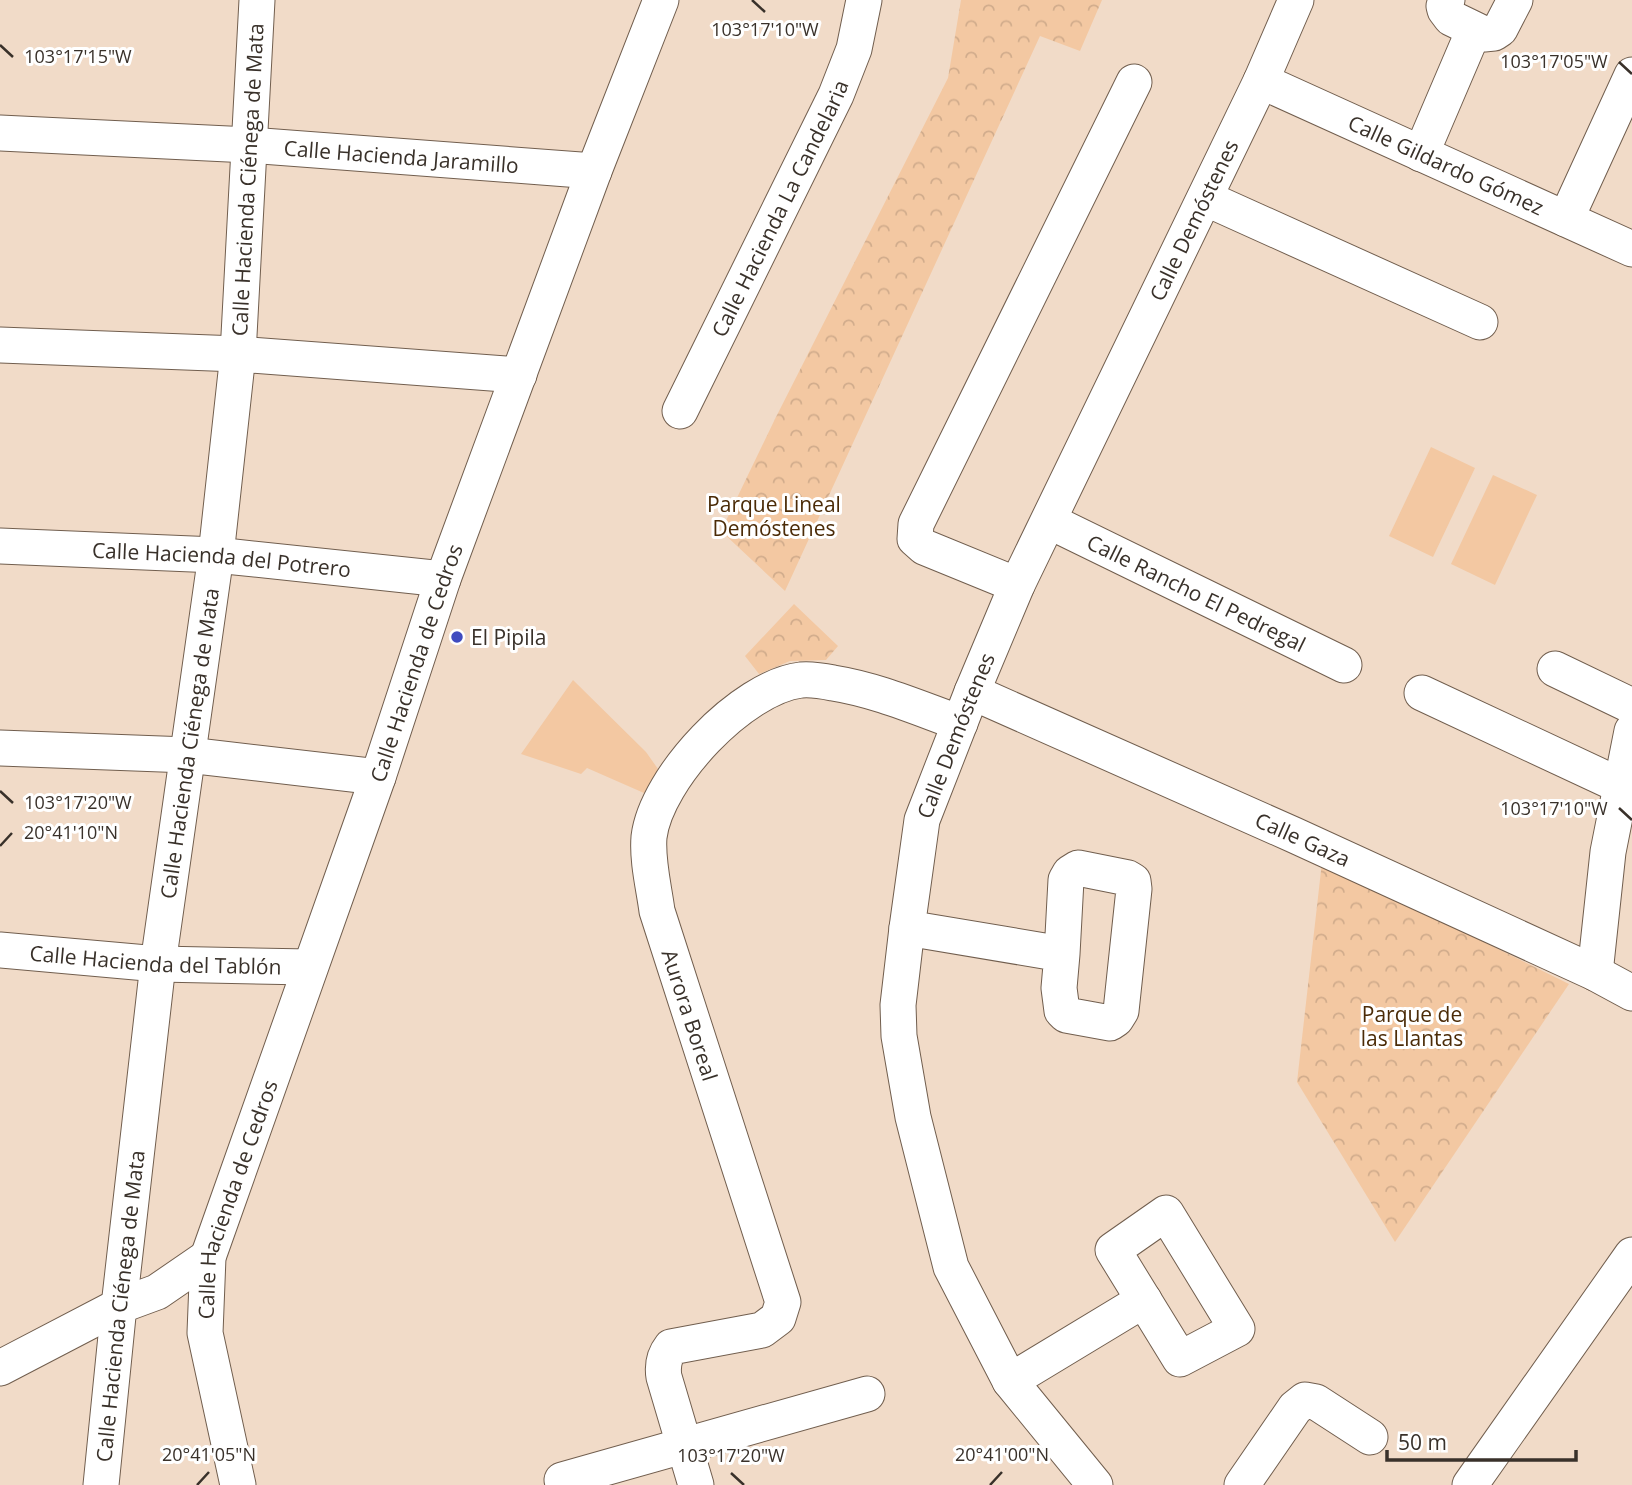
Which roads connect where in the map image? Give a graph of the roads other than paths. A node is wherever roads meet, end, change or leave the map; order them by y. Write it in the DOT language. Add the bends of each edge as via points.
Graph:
graph roads {
  1 [pos="257,0"];
  2 [pos="661,0"];
  3 [pos="864,0"];
  4 [pos="1296,0"];
  5 [pos="1447,0"];
  6 [pos="1514,0"];
  7 [pos="1474,30"];
  8 [pos="1632,75"];
  9 [pos="1261,81"];
  10 [pos="1134,82"];
  11 [pos="0,133"];
  12 [pos="249,145"];
  13 [pos="1421,154"];
  14 [pos="594,171"];
  15 [pos="1205,198"];
  16 [pos="1566,219"];
  17 [pos="1632,249"];
  18 [pos="1480,322"];
  19 [pos="0,345"];
  20 [pos="238,354"];
  21 [pos="519,375"];
  22 [pos="680,411"];
  23 [pos="1049,521"];
  24 [pos="0,546"];
  25 [pos="216,555"];
  26 [pos="443,579"];
  27 [pos="1017,585"];
  28 [pos="1344,665"];
  29 [pos="1555,669"];
  30 [pos="1422,693"];
  31 [pos="1632,706"];
  32 [pos="966,707"];
  33 [pos="1632,731"];
  34 [pos="0,748"];
  35 [pos="188,755"];
  36 [pos="378,777"];
  37 [pos="1621,786"];
  38 [pos="907,928"];
  39 [pos="0,950"];
  40 [pos="1062,954"];
  41 [pos="158,964"];
  42 [pos="310,967"];
  43 [pos="1595,973"];
  44 [pos="1632,993"];
  45 [pos="1632,1255"];
  46 [pos="208,1257"];
  47 [pos="157,1292"];
  48 [pos="1144,1300"];
  49 [pos="119,1306"];
  50 [pos="205,1333"];
  51 [pos="0,1368"];
  52 [pos="1010,1381"];
  53 [pos="867,1394"];
  54 [pos="1370,1437"];
  55 [pos="683,1446"];
  56 [pos="562,1480"];
  57 [pos="102,1485"];
  58 [pos="239,1485"];
  59 [pos="695,1485"];
  60 [pos="1095,1485"];
  61 [pos="1241,1485"];
  62 [pos="1471,1485"];
  1 -- 12 [label="street, Calle Hacienda Ciénega de Mata"];
  2 -- 14 [label="street, Calle Hacienda de Cedros"];
  3 -- 22 [label="street, Calle Hacienda La Candelaria" via="854,49 836,94"];
  4 -- 9 [label="street, Calle Demóstenes"];
  5 -- 7 [label="street" via="1444,6 1451,19"];
  6 -- 7 [label="street" via="1500,29 1490,34"];
  7 -- 13 [label="street"];
  8 -- 16 [label="street"];
  9 -- 13 [label="street, Calle Gildardo Gómez"];
  9 -- 15 [label="street, Calle Demóstenes"];
  10 -- 27 [label="street" via="916,524 915,539 924,547"];
  11 -- 12 [label="street, Calle Hacienda Jaramillo"];
  12 -- 14 [label="street, Calle Hacienda Jaramillo"];
  12 -- 20 [label="street, Calle Hacienda Ciénega de Mata"];
  13 -- 16 [label="street, Calle Gildardo Gómez"];
  14 -- 21 [label="street, Calle Hacienda de Cedros"];
  15 -- 18 [label="street"];
  15 -- 23 [label="street, Calle Demóstenes"];
  16 -- 17 [label="street, Calle Gildardo Gómez"];
  19 -- 20 [label="street"];
  20 -- 21 [label="street"];
  20 -- 25 [label="street, Calle Hacienda Ciénega de Mata"];
  21 -- 26 [label="street, Calle Hacienda de Cedros"];
  23 -- 27 [label="street, Calle Demóstenes"];
  23 -- 28 [label="street, Calle Rancho El Pedregal"];
  24 -- 25 [label="street, Calle Hacienda del Potrero"];
  25 -- 26 [label="street, Calle Hacienda del Potrero"];
  25 -- 35 [label="street, Calle Hacienda Ciénega de Mata"];
  26 -- 36 [label="street, Calle Hacienda de Cedros"];
  27 -- 32 [label="street, Calle Demóstenes"];
  29 -- 31 [label="street"];
  30 -- 37 [label="street"];
  32 -- 38 [label="street, Calle Demóstenes" via="922,820"];
  32 -- 43 [label="street, Calle Gaza" via="1293,835"];
  32 -- 55 [label="street, Aurora Boreal" via="820,681 789,683 749,701 704,740 667,788 653,821 649,838 657,911 783,1302 778,1318 762,1330 671,1347 662,1369"];
  33 -- 37 [label="street"];
  34 -- 35 [label="street"];
  35 -- 36 [label="street"];
  35 -- 41 [label="street, Calle Hacienda Ciénega de Mata"];
  36 -- 42 [label="street, Calle Hacienda de Cedros"];
  37 -- 43 [label="street" via="1608,852"];
  38 -- 40 [label="street"];
  38 -- 52 [label="street, Calle Demóstenes" via="898,1005 913,1117 951,1267"];
  39 -- 41 [label="street, Calle Hacienda del Tablón"];
  41 -- 42 [label="street, Calle Hacienda del Tablón"];
  41 -- 49 [label="street, Calle Hacienda Ciénega de Mata"];
  42 -- 46 [label="street, Calle Hacienda de Cedros"];
  43 -- 44 [label="street, Calle Gaza"];
  45 -- 62 [label="street"];
  46 -- 47 [label="street"];
  46 -- 50 [label="street, Calle Hacienda de Cedros"];
  47 -- 49 [label="street"];
  47 -- 50 [label="street, Calle Hacienda de Cedros"];
  48 -- 48 [label="street" via="1113,1250 1166,1213 1237,1329 1180,1359"];
  48 -- 52 [label="street"];
  49 -- 51 [label="street"];
  49 -- 57 [label="street, Calle Hacienda Ciénega de Mata"];
  50 -- 58 [label="street, Calle Hacienda de Cedros"];
  52 -- 60 [label="street, Calle Demóstenes"];
  53 -- 55 [label="street"];
  54 -- 61 [label="street" via="1316,1402 1305,1400"];
  55 -- 56 [label="street"];
  55 -- 59 [label="street, Aurora Boreal"];
}
